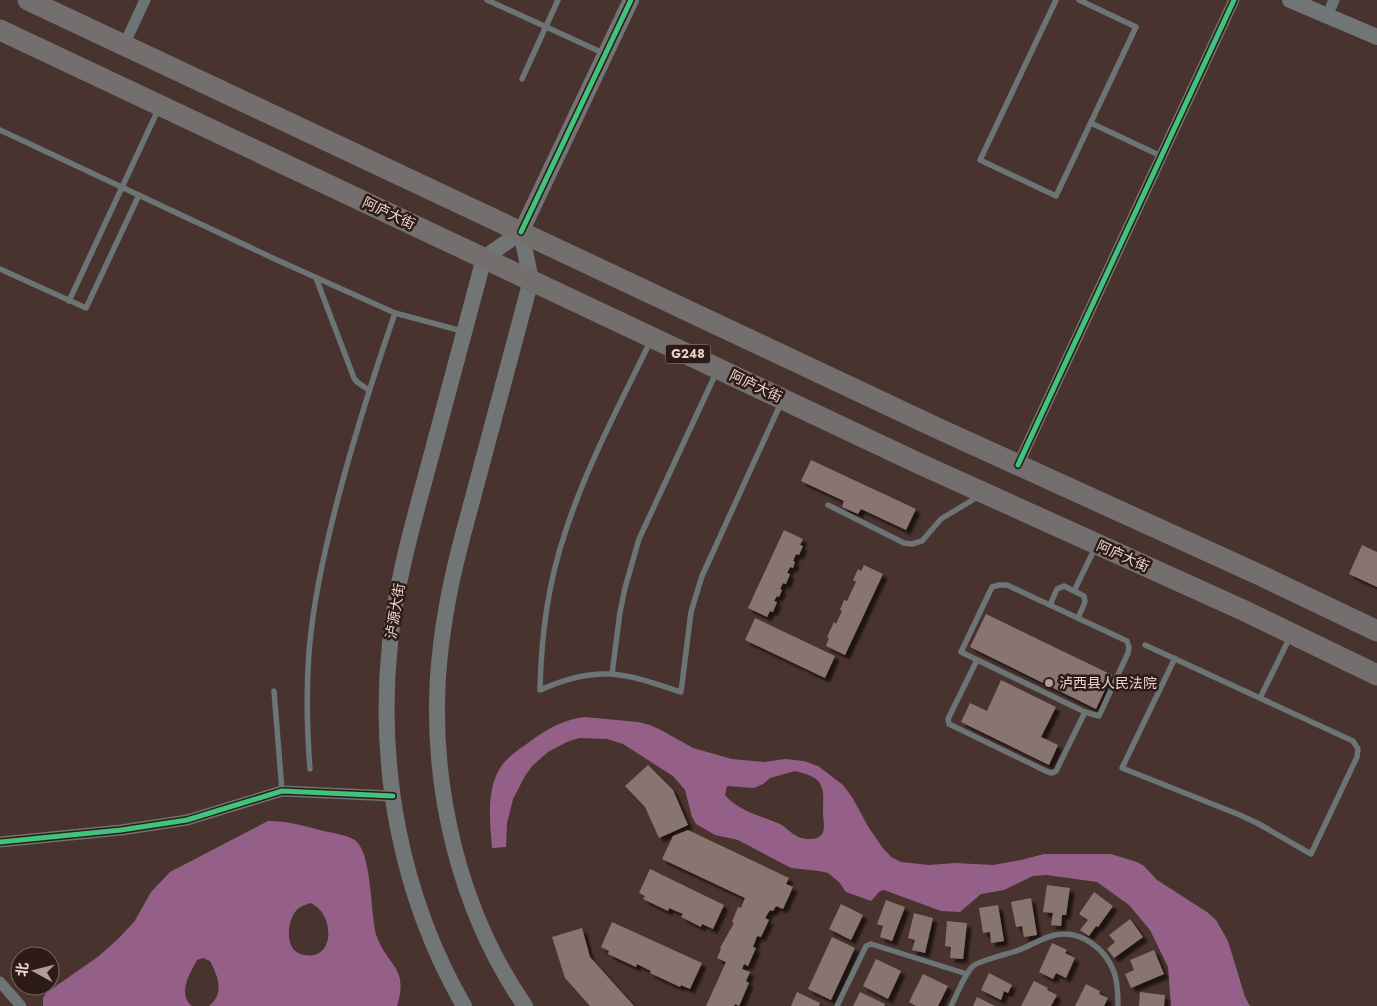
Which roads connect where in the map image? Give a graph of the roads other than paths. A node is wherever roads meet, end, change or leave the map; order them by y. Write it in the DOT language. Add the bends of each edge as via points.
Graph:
graph roads {
  1 [pos="28,0"];
  2 [pos="145,0"];
  3 [pos="487,0"];
  4 [pos="558,0"];
  5 [pos="631,0"];
  6 [pos="1056,0"];
  7 [pos="1079,0"];
  8 [pos="1234,0"];
  9 [pos="1290,0"];
  10 [pos="1315,0"];
  11 [pos="1333,3"];
  12 [pos="1377,26"];
  13 [pos="546,27"];
  14 [pos="0,30"];
  15 [pos="1377,37"];
  16 [pos="124,45"];
  17 [pos="605,54"];
  18 [pos="522,80"];
  19 [pos="161,106"];
  20 [pos="1091,123"];
  21 [pos="0,130"];
  22 [pos="1161,156"];
  23 [pos="122,187"];
  24 [pos="139,195"];
  25 [pos="521,232"];
  26 [pos="484,258"];
  27 [pos="0,269"];
  28 [pos="316,278"];
  29 [pos="531,280"];
  30 [pos="69,300"];
  31 [pos="394,313"];
  32 [pos="464,331"];
  33 [pos="652,337"];
  34 [pos="718,368"];
  35 [pos="369,390"];
  36 [pos="783,399"];
  37 [pos="1018,465"];
  38 [pos="984,493"];
  39 [pos="828,506"];
  40 [pos="1096,544"];
  41 [pos="1074,591"];
  42 [pos="1050,605"];
  43 [pos="1078,618"];
  44 [pos="1377,631"];
  45 [pos="1291,634"];
  46 [pos="1145,645"];
  47 [pos="1174,658"];
  48 [pos="977,660"];
  49 [pos="612,674"];
  50 [pos="1377,675"];
  51 [pos="274,691"];
  52 [pos="1260,698"];
  53 [pos="1085,712"];
  54 [pos="310,770"];
  55 [pos="282,791"];
  56 [pos="392,796"];
  57 [pos="0,842"];
  58 [pos="967,974"];
  59 [pos="0,982"];
  60 [pos="22,1006"];
  61 [pos="464,1006"];
  62 [pos="525,1006"];
  63 [pos="837,1006"];
  64 [pos="951,1006"];
  65 [pos="1118,1006"];
  1 -- 16 [label="highway"];
  2 -- 16 [label="street"];
  3 -- 13 [label="lane"];
  4 -- 13 [label="lane"];
  5 -- 17 [label="main road"];
  6 -- 20 [label="lane" via="980,160 1056,196"];
  7 -- 20 [label="lane" via="1136,27"];
  8 -- 22 [label="street"];
  9 -- 15 [label="main road"];
  10 -- 11 [label="main road"];
  11 -- 12 [label="main road"];
  13 -- 17 [label="lane"];
  13 -- 18 [label="lane"];
  14 -- 19 [label="highway, 阿庐大街 / G248"];
  16 -- 25 [label="highway"];
  17 -- 25 [label="main road"];
  19 -- 23 [label="lane"];
  19 -- 26 [label="highway, 阿庐大街 / G248"];
  20 -- 22 [label="lane"];
  21 -- 23 [label="lane"];
  22 -- 37 [label="street"];
  23 -- 24 [label="lane"];
  23 -- 30 [label="lane"];
  24 -- 28 [label="lane"];
  24 -- 30 [label="lane" via="86,308"];
  25 -- 26 [label="main road"];
  25 -- 29 [label="main road"];
  25 -- 37 [label="highway"];
  26 -- 29 [label="highway, 阿庐大街 / G248"];
  26 -- 32 [label="main road, 泸源大街"];
  27 -- 30 [label="lane"];
  28 -- 31 [label="lane"];
  28 -- 35 [label="lane" via="354,378"];
  29 -- 33 [label="highway, 阿庐大街 / G248"];
  29 -- 62 [label="main road" via="451,581 441,648 438,711 442,778 460,870 493,953"];
  31 -- 32 [label="lane"];
  31 -- 35 [label="lane"];
  32 -- 56 [label="main road, 泸源大街" via="410,533 394,608 386,712"];
  33 -- 34 [label="highway, 阿庐大街 / G248"];
  33 -- 49 [label="lane" via="582,487 564,534 547,606 540,690 578,677"];
  34 -- 36 [label="highway, 阿庐大街 / G248"];
  34 -- 49 [label="lane" via="638,540 620,612"];
  35 -- 54 [label="lane" via="317,590 307,680"];
  36 -- 38 [label="highway, 阿庐大街 / G248"];
  36 -- 49 [label="lane" via="702,576 691,612 680,692 639,678"];
  37 -- 44 [label="highway"];
  38 -- 39 [label="lane" via="949,514 922,541 912,544"];
  38 -- 40 [label="highway, 阿庐大街 / G248"];
  40 -- 41 [label="lane"];
  40 -- 45 [label="highway, 阿庐大街 / G248"];
  41 -- 42 [label="lane" via="1064,586 1058,589"];
  41 -- 43 [label="lane" via="1084,596 1086,602"];
  42 -- 43 [label="lane"];
  42 -- 48 [label="lane" via="1006,585 992,587 961,652"];
  43 -- 53 [label="lane" via="1127,641 1129,647 1099,716"];
  45 -- 50 [label="highway, 阿庐大街 / G248"];
  45 -- 52 [label="lane"];
  46 -- 47 [label="lane"];
  47 -- 52 [label="lane"];
  47 -- 52 [label="lane" via="1122,768 1252,821 1311,854 1357,757 1356,745"];
  48 -- 53 [label="lane"];
  48 -- 53 [label="lane" via="948,718 949,724 1048,772 1056,771"];
  51 -- 55 [label="lane"];
  55 -- 56 [label="street"];
  55 -- 57 [label="street" via="187,820"];
  56 -- 61 [label="main road, 泸源大街" via="403,853 422,917"];
  58 -- 63 [label="lane" via="871,944 866,946"];
  58 -- 64 [label="lane"];
  58 -- 65 [label="lane" via="974,964 1026,948 1051,936 1072,934 1098,948 1110,963 1117,982"];
  59 -- 60 [label="street"];
}
